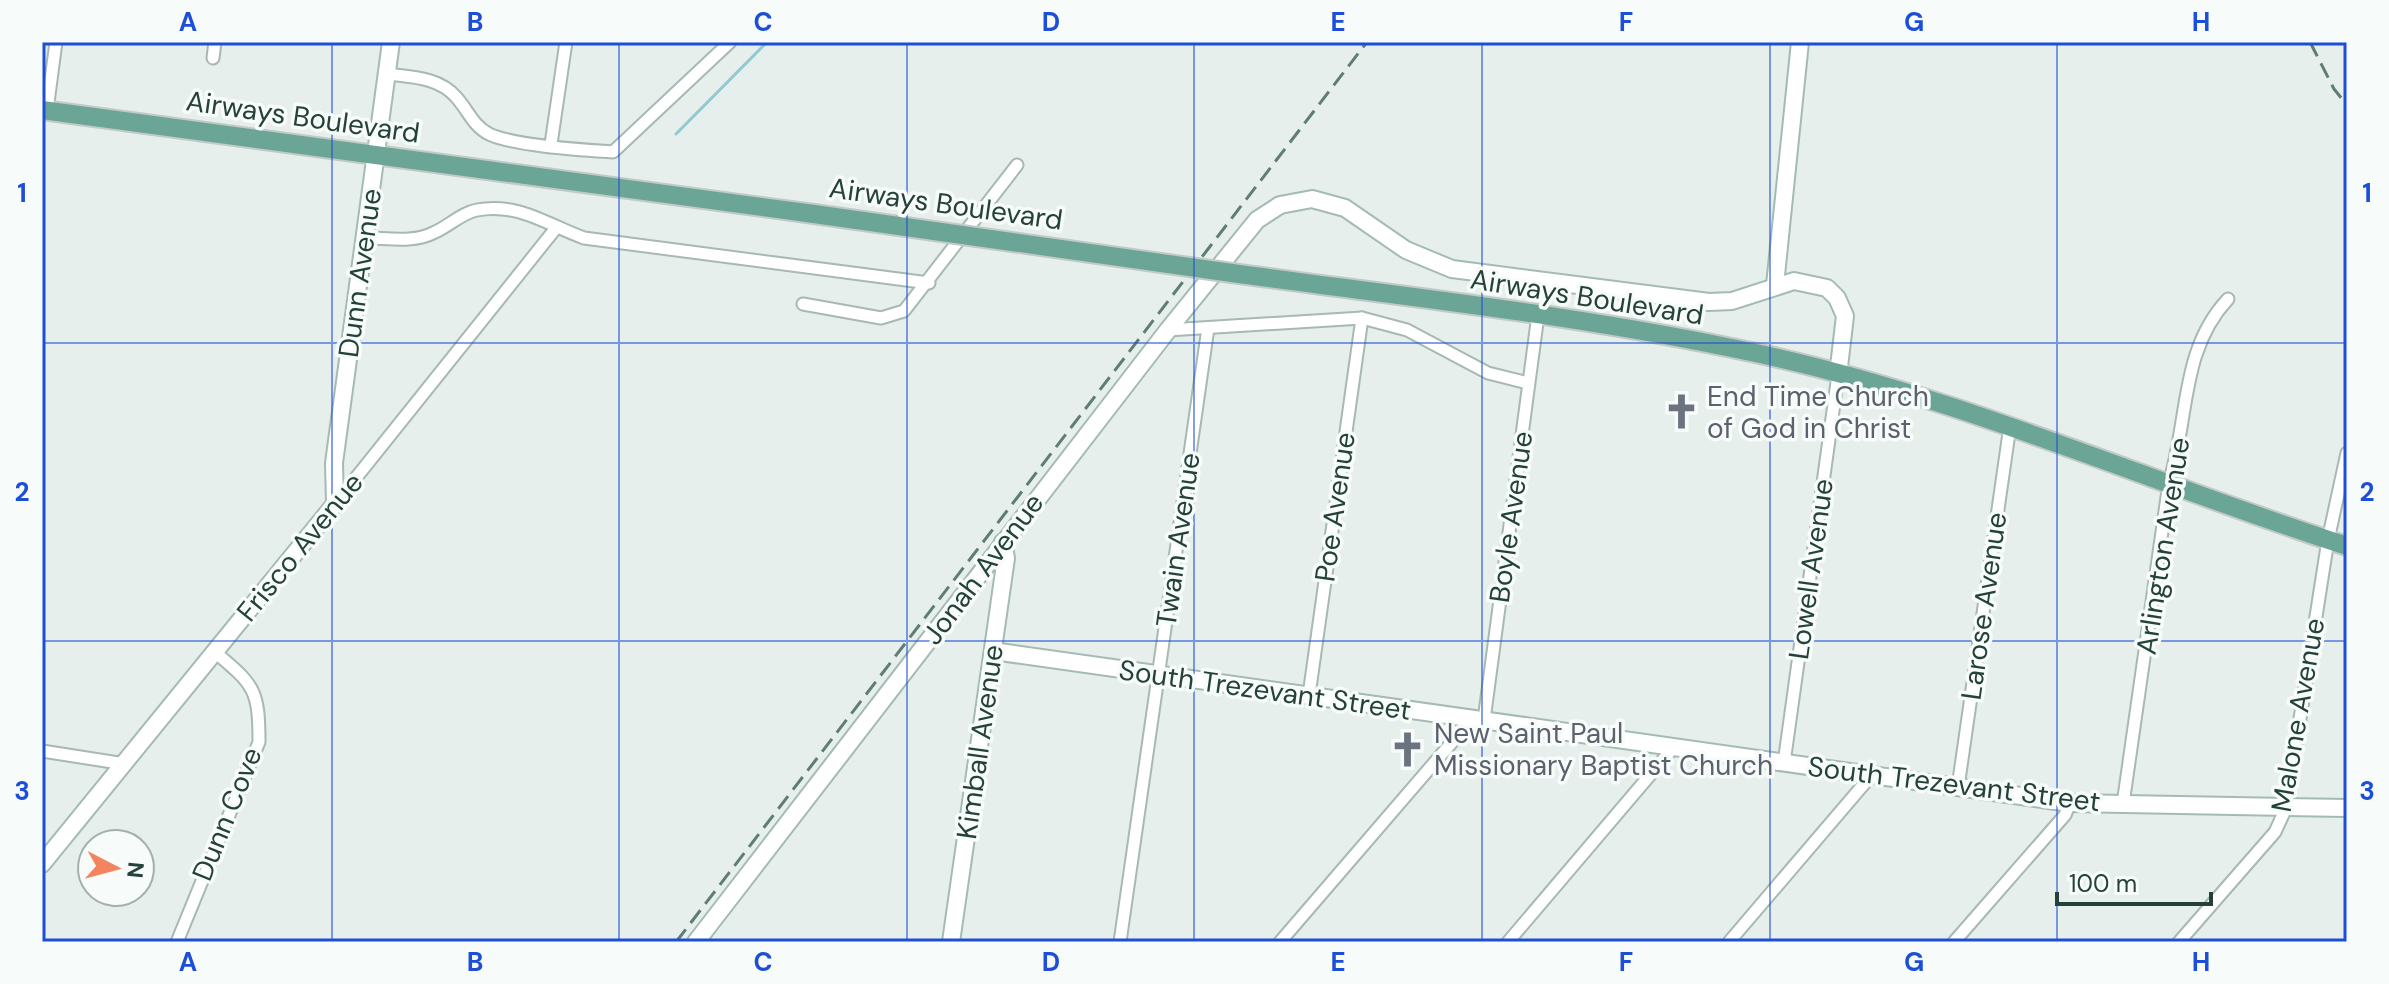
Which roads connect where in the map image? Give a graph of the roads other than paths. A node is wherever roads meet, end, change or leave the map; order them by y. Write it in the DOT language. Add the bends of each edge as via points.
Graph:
graph roads {
  1 [pos="56,42"];
  2 [pos="215,42"];
  3 [pos="391,42"];
  4 [pos="566,42"];
  5 [pos="730,42"];
  6 [pos="1800,42"];
  7 [pos="213,58"];
  8 [pos="387,74"];
  9 [pos="45,110"];
  10 [pos="551,144"];
  11 [pos="377,155"];
  12 [pos="1017,165"];
  13 [pos="1280,205"];
  14 [pos="556,228"];
  15 [pos="365,238"];
  16 [pos="929,283"];
  17 [pos="1775,285"];
  18 [pos="2228,299"];
  19 [pos="803,304"];
  20 [pos="1538,315"];
  21 [pos="1362,318"];
  22 [pos="1208,328"];
  23 [pos="1168,330"];
  24 [pos="1838,375"];
  25 [pos="1528,383"];
  26 [pos="2010,426"];
  27 [pos="2347,453"];
  28 [pos="2169,483"];
  29 [pos="335,504"];
  30 [pos="2328,540"];
  31 [pos="1003,542"];
  32 [pos="2347,546"];
  33 [pos="993,651"];
  34 [pos="215,652"];
  35 [pos="1159,675"];
  36 [pos="1309,695"];
  37 [pos="1478,719"];
  38 [pos="1673,748"];
  39 [pos="42,751"];
  40 [pos="1784,763"];
  41 [pos="125,764"];
  42 [pos="1870,777"];
  43 [pos="1958,787"];
  44 [pos="2070,803"];
  45 [pos="2123,804"];
  46 [pos="2286,808"];
  47 [pos="2347,808"];
  48 [pos="42,864"];
  49 [pos="177,942"];
  50 [pos="696,942"];
  51 [pos="951,942"];
  52 [pos="1120,942"];
  53 [pos="1280,942"];
  54 [pos="1508,942"];
  55 [pos="1729,942"];
  56 [pos="1954,942"];
  57 [pos="2179,942"];
  1 -- 9 [label="street"];
  2 -- 7 [label="street"];
  3 -- 8 [label="street, Dunn Avenue"];
  4 -- 10 [label="street"];
  5 -- 10 [label="street, Airways Boulevard" via="613,152"];
  6 -- 17 [label="street"];
  8 -- 10 [label="street, Airways Boulevard" via="443,85 490,134"];
  8 -- 11 [label="street, Dunn Avenue"];
  9 -- 11 [label="main road, Airways Boulevard"];
  11 -- 15 [label="street, Dunn Avenue"];
  11 -- 20 [label="main road, Airways Boulevard, bridge"];
  12 -- 16 [label="street"];
  13 -- 17 [label="street, Airways Boulevard" via="1312,199 1345,208 1406,250 1452,269 1709,302 1732,301"];
  13 -- 23 [label="street, Jonah Avenue" via="1257,220"];
  14 -- 15 [label="street" via="539,216 476,210 432,235"];
  14 -- 16 [label="street" via="584,238"];
  14 -- 29 [label="street, Frisco Avenue"];
  15 -- 29 [label="street, Dunn Avenue" via="334,463"];
  16 -- 19 [label="street" via="892,317"];
  17 -- 24 [label="street, Airways Boulevard" via="1816,284 1837,298 1845,316"];
  18 -- 28 [label="street, Arlington Avenue" via="2196,344"];
  20 -- 24 [label="main road, Airways Boulevard" via="1752,352"];
  20 -- 25 [label="street, Boyle Avenue"];
  21 -- 22 [label="street"];
  21 -- 25 [label="street" via="1407,330 1488,373"];
  21 -- 36 [label="street, Poe Avenue"];
  22 -- 23 [label="street"];
  22 -- 35 [label="street, Twain Avenue"];
  23 -- 31 [label="street, Jonah Avenue"];
  24 -- 26 [label="main road, Airways Boulevard"];
  24 -- 40 [label="street, Lowell Avenue"];
  25 -- 37 [label="street, Boyle Avenue"];
  26 -- 28 [label="main road, Airways Boulevard"];
  26 -- 43 [label="street, Larose Avenue"];
  27 -- 30 [label="street, Malone Avenue"];
  28 -- 30 [label="main road, Airways Boulevard"];
  28 -- 45 [label="street, Arlington Avenue"];
  29 -- 34 [label="street, Frisco Avenue"];
  30 -- 32 [label="main road, Airways Boulevard"];
  30 -- 46 [label="street, Malone Avenue"];
  31 -- 33 [label="street, Kimball Avenue" via="1006,558"];
  31 -- 50 [label="street, Jonah Avenue"];
  33 -- 35 [label="street, South Trezevant Street"];
  33 -- 51 [label="street, Kimball Avenue"];
  34 -- 41 [label="street, Frisco Avenue"];
  34 -- 49 [label="street, Dunn Cove" via="250,681 259,709 259,742"];
  35 -- 36 [label="street, South Trezevant Street"];
  35 -- 52 [label="street, Twain Avenue"];
  36 -- 37 [label="street, South Trezevant Street"];
  37 -- 38 [label="street, South Trezevant Street"];
  37 -- 53 [label="street"];
  38 -- 40 [label="street, South Trezevant Street"];
  38 -- 54 [label="street"];
  39 -- 41 [label="street"];
  40 -- 42 [label="street, South Trezevant Street"];
  41 -- 48 [label="street, Frisco Avenue"];
  42 -- 43 [label="street, South Trezevant Street"];
  42 -- 55 [label="street"];
  43 -- 44 [label="street, South Trezevant Street"];
  44 -- 45 [label="street, South Trezevant Street"];
  44 -- 56 [label="street"];
  45 -- 46 [label="street, South Trezevant Street"];
  46 -- 47 [label="street, South Trezevant Street"];
  46 -- 57 [label="street, Malone Avenue" via="2275,832"];
}
